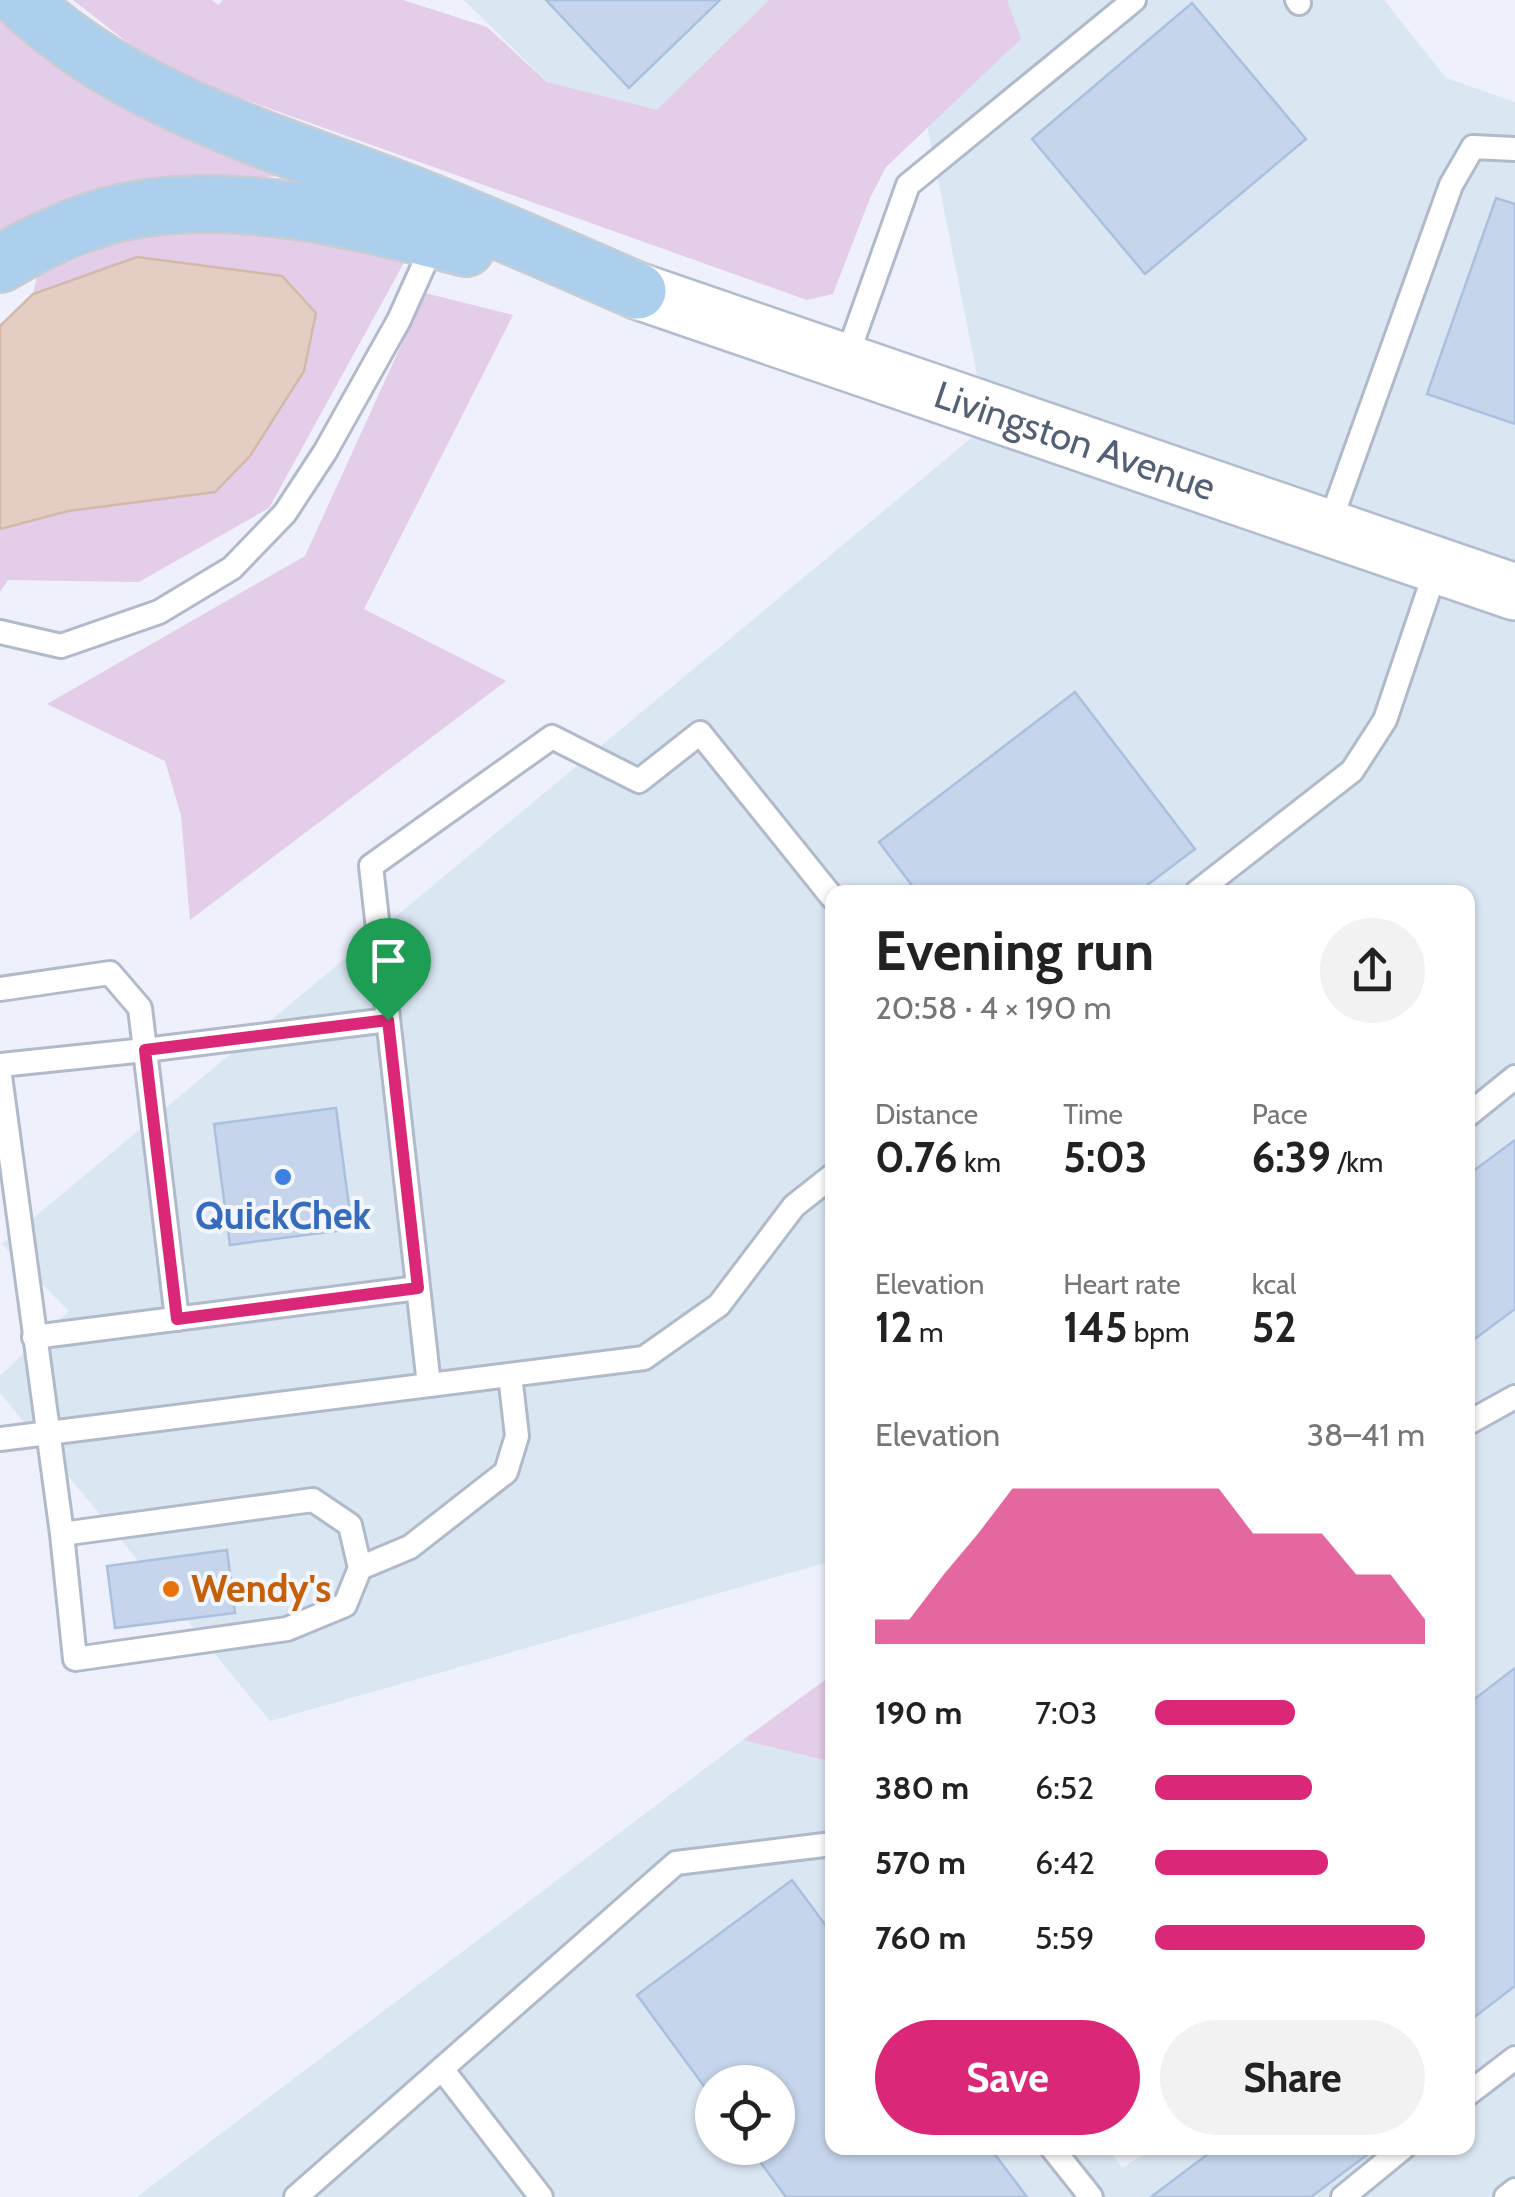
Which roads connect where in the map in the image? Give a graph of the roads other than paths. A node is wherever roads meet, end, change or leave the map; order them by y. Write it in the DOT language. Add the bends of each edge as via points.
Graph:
graph roads {
  1 [pos="21,0"];
  2 [pos="1134,0"];
  3 [pos="1515,149"];
  4 [pos="435,240"];
  5 [pos="0,264"];
  6 [pos="638,291"];
  7 [pos="845,362"];
  8 [pos="1328,528"];
  9 [pos="1437,566"];
  10 [pos="1515,592"];
  11 [pos="0,632"];
  12 [pos="1206,885"];
  13 [pos="825,887"];
  14 [pos="0,988"];
  15 [pos="388,1020"];
  16 [pos="145,1050"];
  17 [pos="0,1064"];
  18 [pos="0,1076"];
  19 [pos="1515,1078"];
  20 [pos="1475,1109"];
  21 [pos="825,1182"];
  22 [pos="418,1288"];
  23 [pos="177,1319"];
  24 [pos="34,1337"];
  25 [pos="510,1375"];
  26 [pos="430,1385"];
  27 [pos="1515,1397"];
  28 [pos="1475,1419"];
  29 [pos="47,1434"];
  30 [pos="0,1439"];
  31 [pos="62,1534"];
  32 [pos="360,1568"];
  33 [pos="825,1845"];
  34 [pos="1515,2058"];
  35 [pos="442,2069"];
  36 [pos="1475,2089"];
  37 [pos="1058,2155"];
  38 [pos="1393,2155"];
  39 [pos="1515,2190"];
  40 [pos="296,2197"];
  41 [pos="542,2197"];
  42 [pos="1091,2197"];
  43 [pos="1342,2197"];
  44 [pos="1506,2197"];
  1 -- 6 [label="highway" via="102,64 172,100"];
  2 -- 7 [label="lane" via="908,184"];
  3 -- 8 [label="lane" via="1474,147 1452,185"];
  4 -- 5 [label="highway" via="310,212 166,206 84,224"];
  4 -- 6 [label="highway"];
  4 -- 11 [label="lane" via="325,452 285,513 232,568 159,612 61,646"];
  6 -- 7 [label="main road, Livingston Avenue"];
  7 -- 8 [label="main road, Livingston Avenue"];
  8 -- 9 [label="main road, Livingston Avenue"];
  9 -- 10 [label="main road, Livingston Avenue"];
  9 -- 12 [label="lane" via="1385,720 1352,772"];
  13 -- 15 [label="lane" via="700,733 639,781 552,736 371,866"];
  14 -- 16 [label="lane" via="110,973 140,1008"];
  15 -- 16 [label="lane"];
  15 -- 22 [label="lane"];
  16 -- 17 [label="lane"];
  16 -- 23 [label="lane"];
  18 -- 24 [label="lane"];
  19 -- 20 [label="lane"];
  21 -- 25 [label="lane" via="794,1206 719,1305 644,1358"];
  22 -- 23 [label="lane"];
  22 -- 26 [label="lane"];
  23 -- 24 [label="lane"];
  24 -- 29 [label="lane"];
  25 -- 26 [label="lane"];
  25 -- 32 [label="lane" via="517,1436 506,1472 410,1547"];
  26 -- 29 [label="lane"];
  27 -- 28 [label="lane"];
  29 -- 30 [label="lane"];
  29 -- 31 [label="lane"];
  31 -- 32 [label="lane" via="314,1500 350,1525"];
  31 -- 32 [label="lane" via="75,1658 287,1629 345,1605"];
  33 -- 35 [label="lane" via="676,1863"];
  34 -- 36 [label="lane"];
  35 -- 40 [label="lane"];
  35 -- 41 [label="lane"];
  37 -- 42 [label="lane"];
  38 -- 43 [label="lane"];
  39 -- 44 [label="lane"];
}
